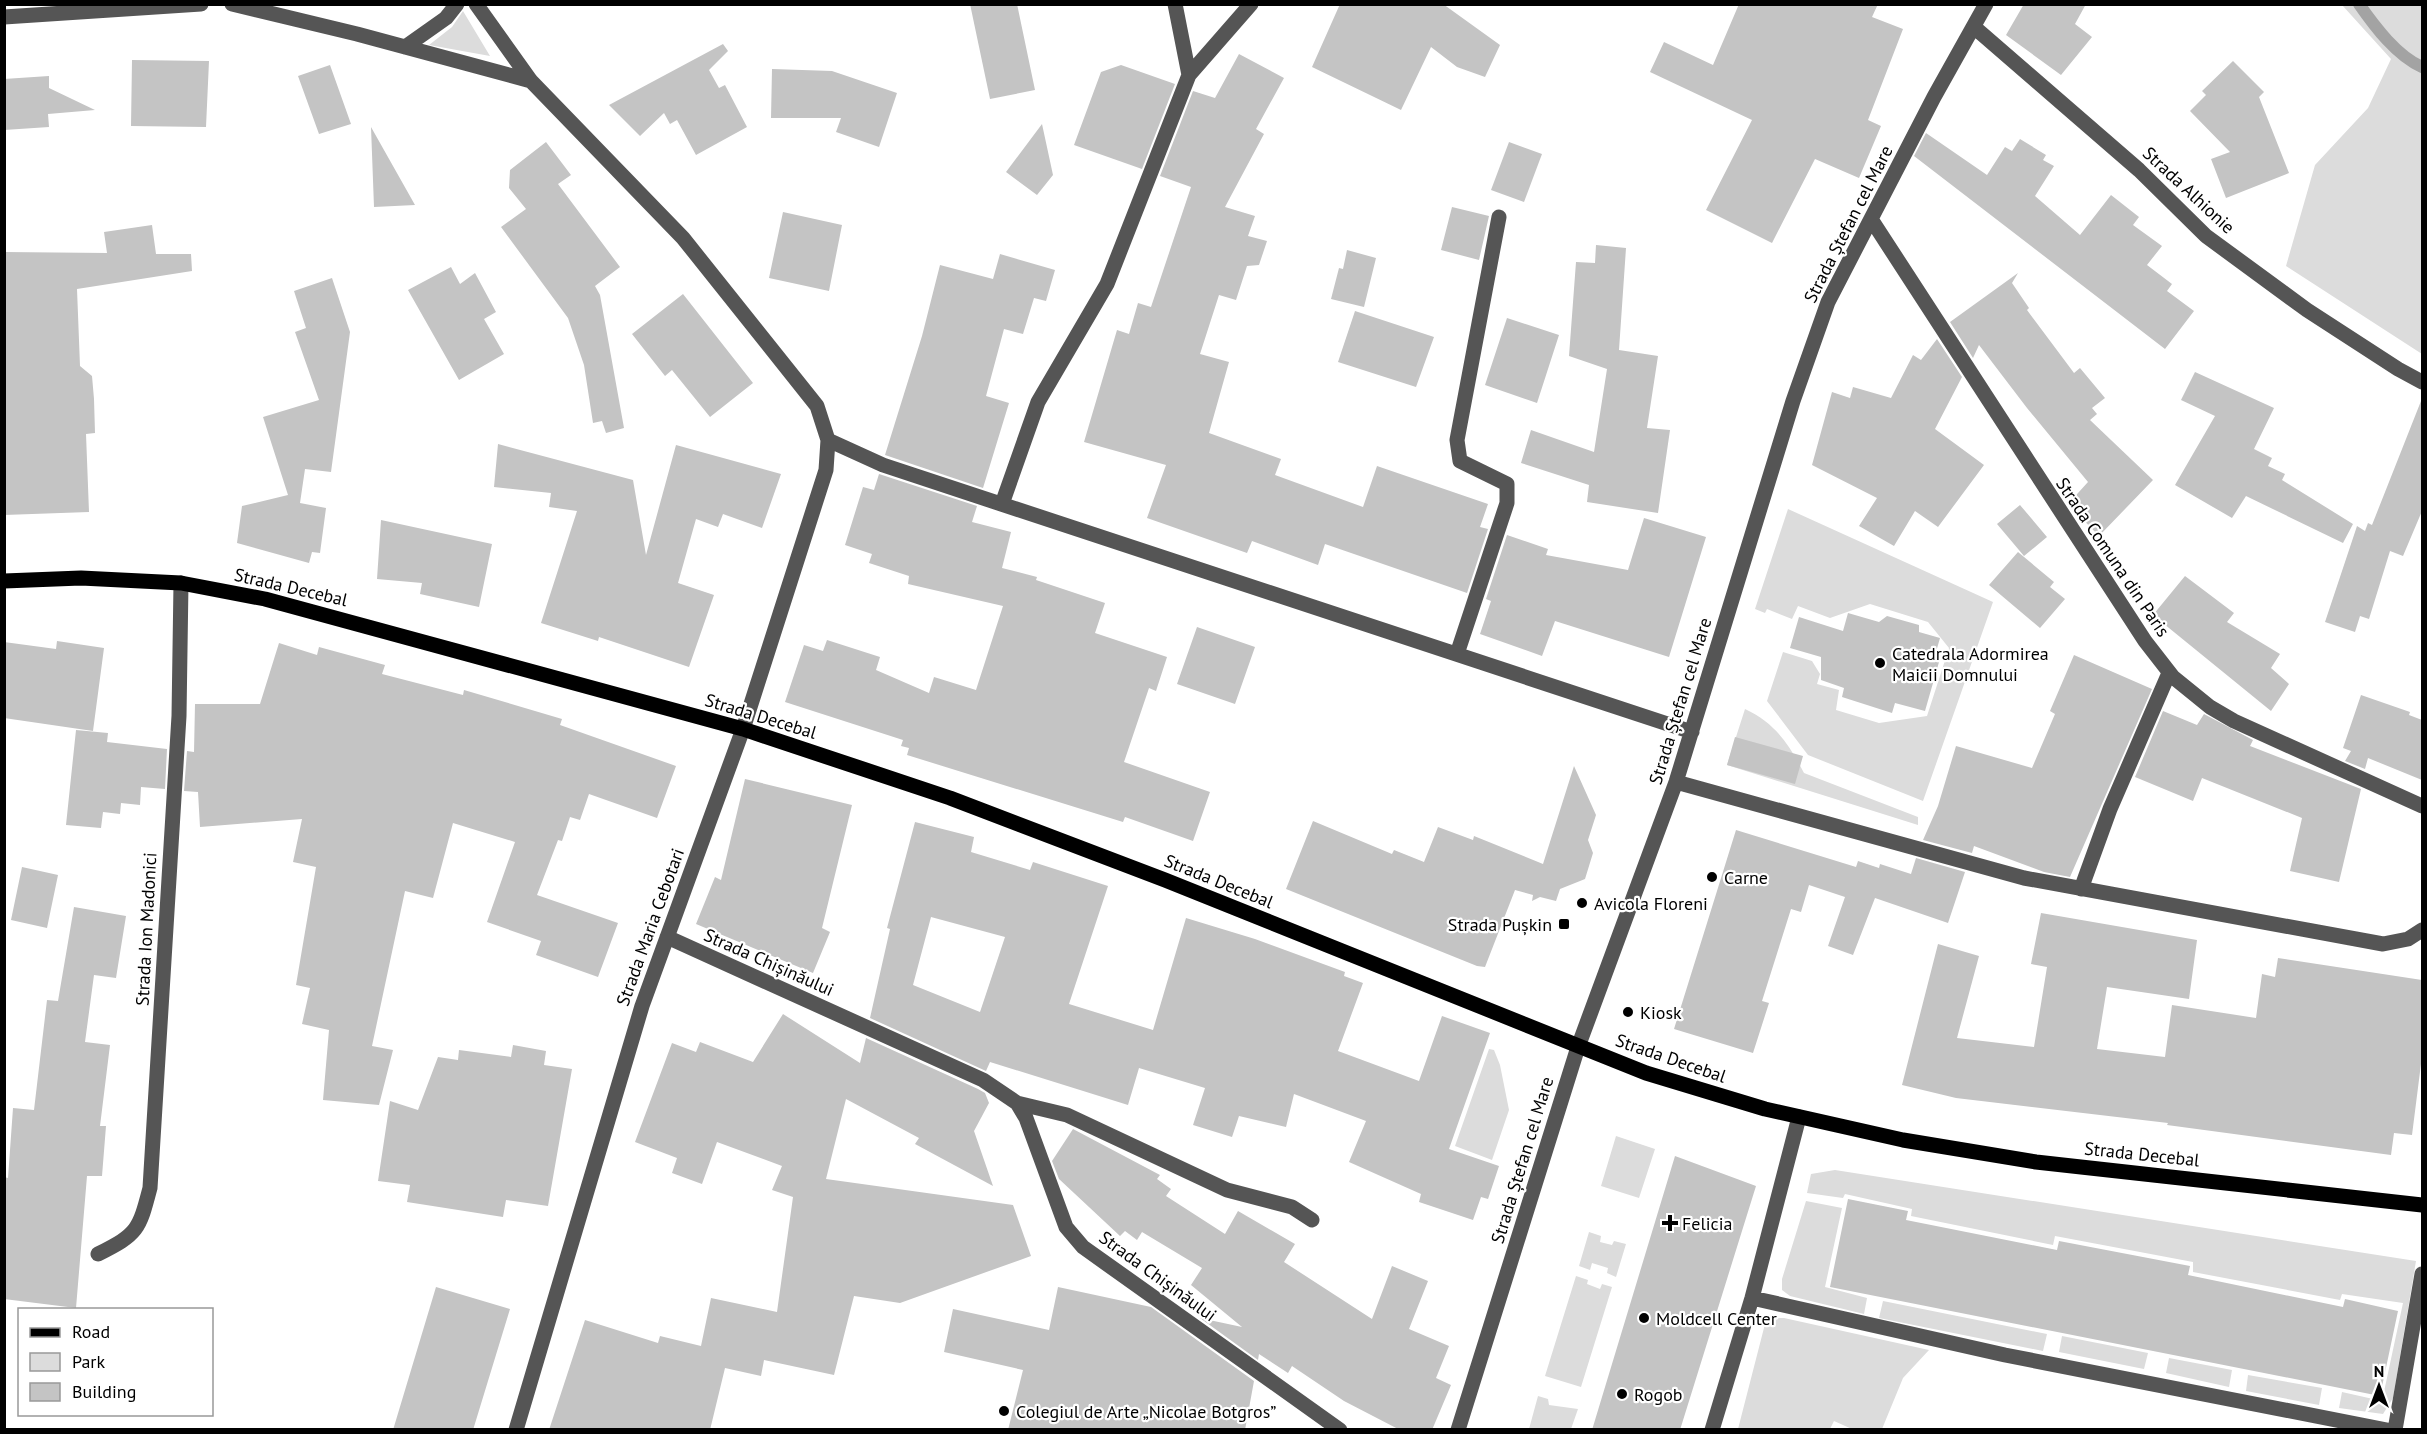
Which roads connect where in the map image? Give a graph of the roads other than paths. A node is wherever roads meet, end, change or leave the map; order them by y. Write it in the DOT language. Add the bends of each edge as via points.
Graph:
graph roads {
  1 [pos="201,4"];
  2 [pos="232,4"];
  3 [pos="457,4"];
  4 [pos="476,4"];
  5 [pos="1175,4"];
  6 [pos="1251,4"];
  7 [pos="1986,4"];
  8 [pos="4,17"];
  9 [pos="1974,27"];
  10 [pos="405,47"];
  11 [pos="1189,75"];
  12 [pos="531,81"];
  13 [pos="1499,217"];
  14 [pos="1871,219"];
  15 [pos="2422,382"];
  16 [pos="828,440"];
  17 [pos="1002,504"];
  18 [pos="4,580"];
  19 [pos="181,583"];
  20 [pos="1457,654"];
  21 [pos="2169,673"];
  22 [pos="743,729"];
  23 [pos="1692,732"];
  24 [pos="1676,782"];
  25 [pos="2422,806"];
  26 [pos="2081,889"];
  27 [pos="2422,930"];
  28 [pos="667,937"];
  29 [pos="1578,1047"];
  30 [pos="1017,1103"];
  31 [pos="1799,1117"];
  32 [pos="2422,1205"];
  33 [pos="1312,1220"];
  34 [pos="98,1254"];
  35 [pos="2422,1274"];
  36 [pos="1752,1298"];
  37 [pos="516,1430"];
  38 [pos="1340,1430"];
  39 [pos="1458,1430"];
  40 [pos="1712,1430"];
  41 [pos="2387,1430"];
  42 [pos="2395,1430"];
  1 -- 8 [label="street"];
  2 -- 10 [label="street"];
  3 -- 10 [label="street" via="446,18"];
  4 -- 12 [label="street"];
  5 -- 11 [label="street"];
  6 -- 11 [label="street"];
  7 -- 9 [label="street, Strada Ștefan cel Mare"];
  9 -- 14 [label="street, Strada Ștefan cel Mare"];
  9 -- 15 [label="street, Strada Alhionie" via="2139,170 2206,236 2307,310"];
  10 -- 12 [label="street"];
  11 -- 17 [label="street" via="1107,284 1038,402"];
  12 -- 16 [label="street" via="683,238 817,406"];
  13 -- 20 [label="street" via="1457,440 1460,461 1507,484 1507,503"];
  14 -- 21 [label="street, Strada Comuna din Paris" via="2097,571"];
  14 -- 23 [label="street, Strada Ștefan cel Mare" via="1828,302 1793,401"];
  16 -- 17 [label="street" via="883,465"];
  16 -- 22 [label="street, Strada Maria Cebotari" via="826,470"];
  17 -- 20 [label="street"];
  18 -- 19 [label="main road, Strada Decebal" via="81,578"];
  19 -- 22 [label="main road, Strada Decebal" via="339,618"];
  19 -- 34 [label="street, Strada Ion Madonici" via="179,716 150,1188 141,1223 127,1239"];
  20 -- 23 [label="street"];
  21 -- 25 [label="street, Strada Comuna din Paris" via="2234,721"];
  21 -- 26 [label="street" via="2110,809"];
  22 -- 28 [label="street, Strada Maria Cebotari"];
  22 -- 29 [label="main road, Strada Decebal" via="950,798"];
  23 -- 24 [label="street, Strada Ștefan cel Mare"];
  24 -- 26 [label="street" via="2024,878"];
  24 -- 29 [label="street, Strada Ștefan cel Mare"];
  26 -- 27 [label="street" via="2383,944 2408,939"];
  28 -- 30 [label="street, Strada Chișinăului" via="982,1080"];
  28 -- 37 [label="street, Strada Maria Cebotari" via="642,1006"];
  29 -- 31 [label="main road, Strada Decebal" via="1666,1079"];
  29 -- 39 [label="street, Strada Ștefan cel Mare"];
  30 -- 33 [label="street, Strada Chișinăului" via="1066,1115 1227,1190 1292,1207"];
  30 -- 38 [label="street, Strada Chișinăului" via="1066,1227 1083,1246"];
  31 -- 32 [label="main road, Strada Decebal" via="1903,1140 2036,1162"];
  31 -- 36 [label="street"];
  35 -- 42 [label="street"];
  36 -- 40 [label="street"];
  36 -- 41 [label="street" via="2016,1357"];
}
